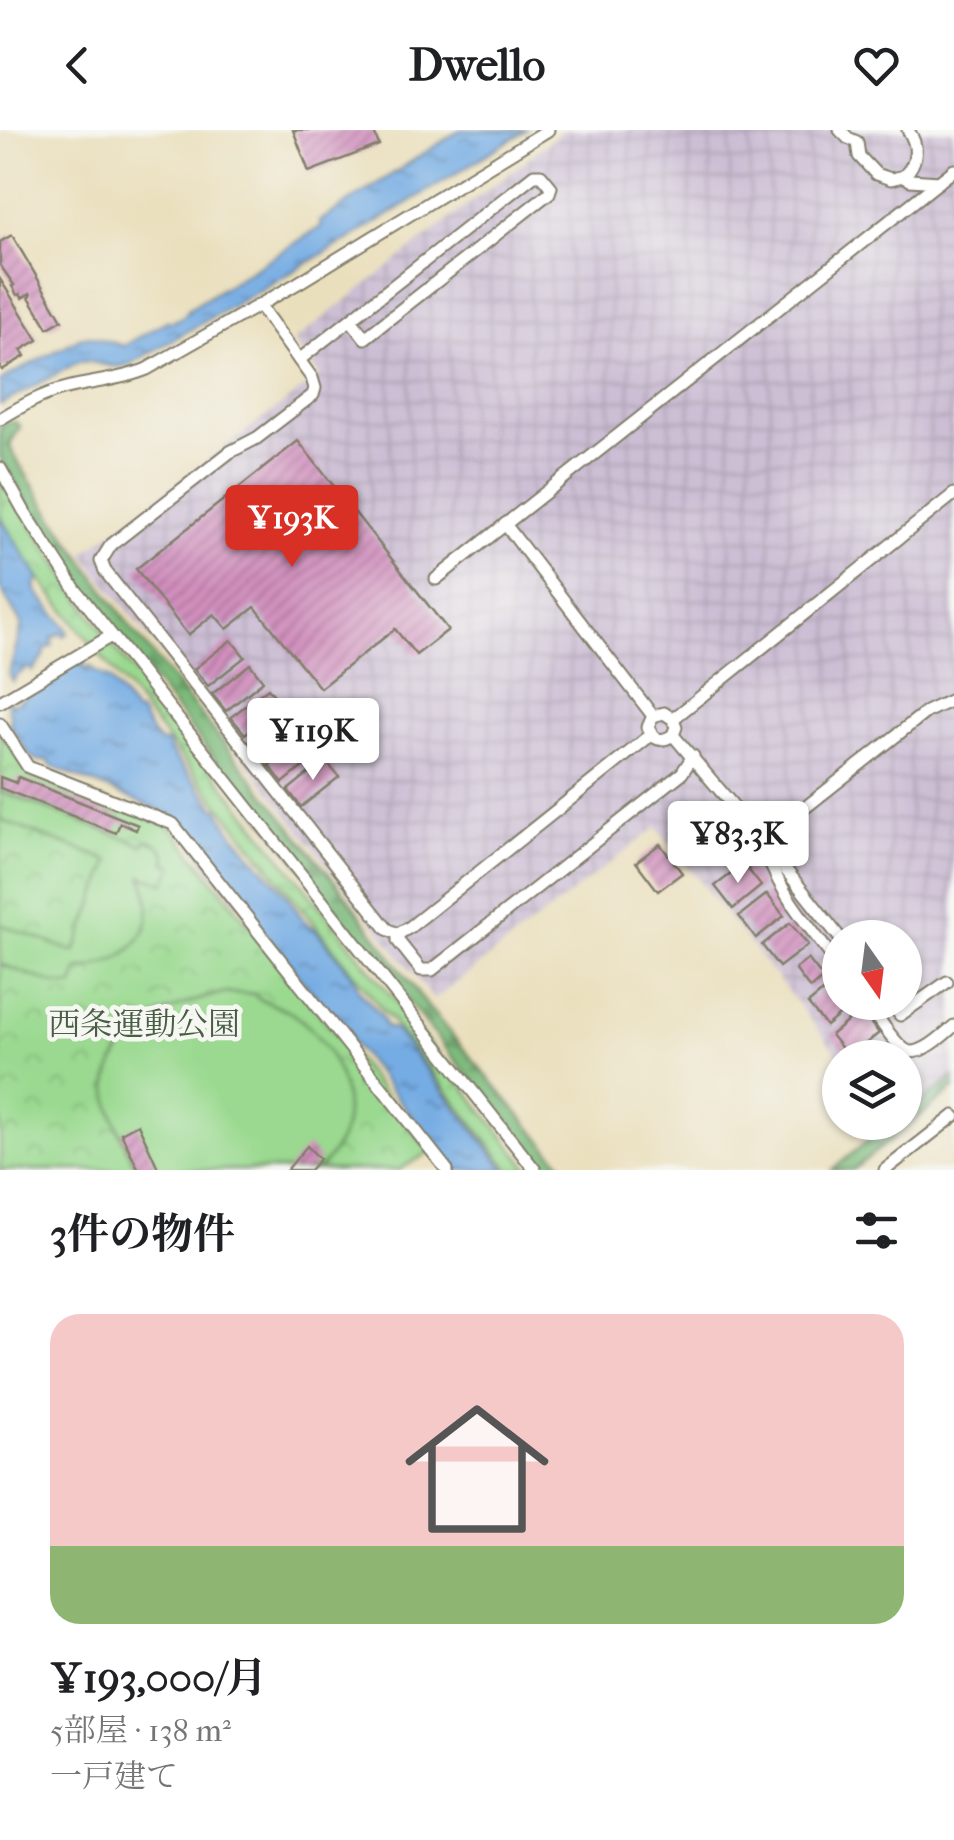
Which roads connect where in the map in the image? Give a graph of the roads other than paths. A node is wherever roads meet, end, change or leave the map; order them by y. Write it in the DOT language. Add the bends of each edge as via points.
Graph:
graph roads {
  1 [pos="548,130"];
  2 [pos="840,130"];
  3 [pos="868,130"];
  4 [pos="908,130"];
  5 [pos="857,142"];
  6 [pos="954,170"];
  7 [pos="904,176"];
  8 [pos="939,182"];
  9 [pos="259,306"];
  10 [pos="350,320"];
  11 [pos="299,360"];
  12 [pos="0,419"];
  13 [pos="0,468"];
  14 [pos="954,494"];
  15 [pos="505,524"];
  16 [pos="436,579"];
  17 [pos="111,636"];
  18 [pos="954,699"];
  19 [pos="0,702"];
  20 [pos="654,716"];
  21 [pos="673,719"];
  22 [pos="0,724"];
  23 [pos="673,734"];
  24 [pos="651,735"];
  25 [pos="693,756"];
  26 [pos="764,840"];
  27 [pos="826,920"];
  28 [pos="398,934"];
  29 [pos="822,943"];
  30 [pos="947,982"];
  31 [pos="922,1000"];
  32 [pos="880,1020"];
  33 [pos="954,1026"];
  34 [pos="949,1119"];
  35 [pos="954,1136"];
  36 [pos="446,1170"];
  37 [pos="535,1170"];
  38 [pos="886,1170"];
  1 -- 9 [label="street"];
  2 -- 5 [label="street"];
  3 -- 5 [label="street"];
  4 -- 7 [label="street" via="916,156"];
  5 -- 7 [label="street" via="859,156 876,174"];
  6 -- 8 [label="street"];
  7 -- 8 [label="street"];
  8 -- 15 [label="street"];
  9 -- 11 [label="street"];
  9 -- 12 [label="street" via="133,375 48,393"];
  10 -- 10 [label="street" via="534,174 551,187 365,338"];
  10 -- 11 [label="street"];
  11 -- 28 [label="street" via="314,388 306,403 230,452 112,545 101,561 386,929"];
  13 -- 17 [label="street"];
  14 -- 21 [label="street"];
  15 -- 16 [label="street"];
  15 -- 20 [label="street"];
  17 -- 19 [label="street"];
  17 -- 37 [label="street"];
  18 -- 26 [label="street" via="926,712"];
  20 -- 21 [label="street"];
  20 -- 24 [label="street"];
  21 -- 23 [label="street"];
  22 -- 36 [label="street" via="28,767 173,824"];
  23 -- 24 [label="street" via="666,740"];
  23 -- 25 [label="street"];
  24 -- 28 [label="street"];
  25 -- 26 [label="street"];
  25 -- 28 [label="street" via="682,773 432,970 421,970"];
  26 -- 27 [label="street"];
  26 -- 29 [label="street" via="780,886"];
  30 -- 31 [label="street"];
  32 -- 33 [label="street" via="910,1052"];
  34 -- 35 [label="street"];
  34 -- 38 [label="street"];
}
